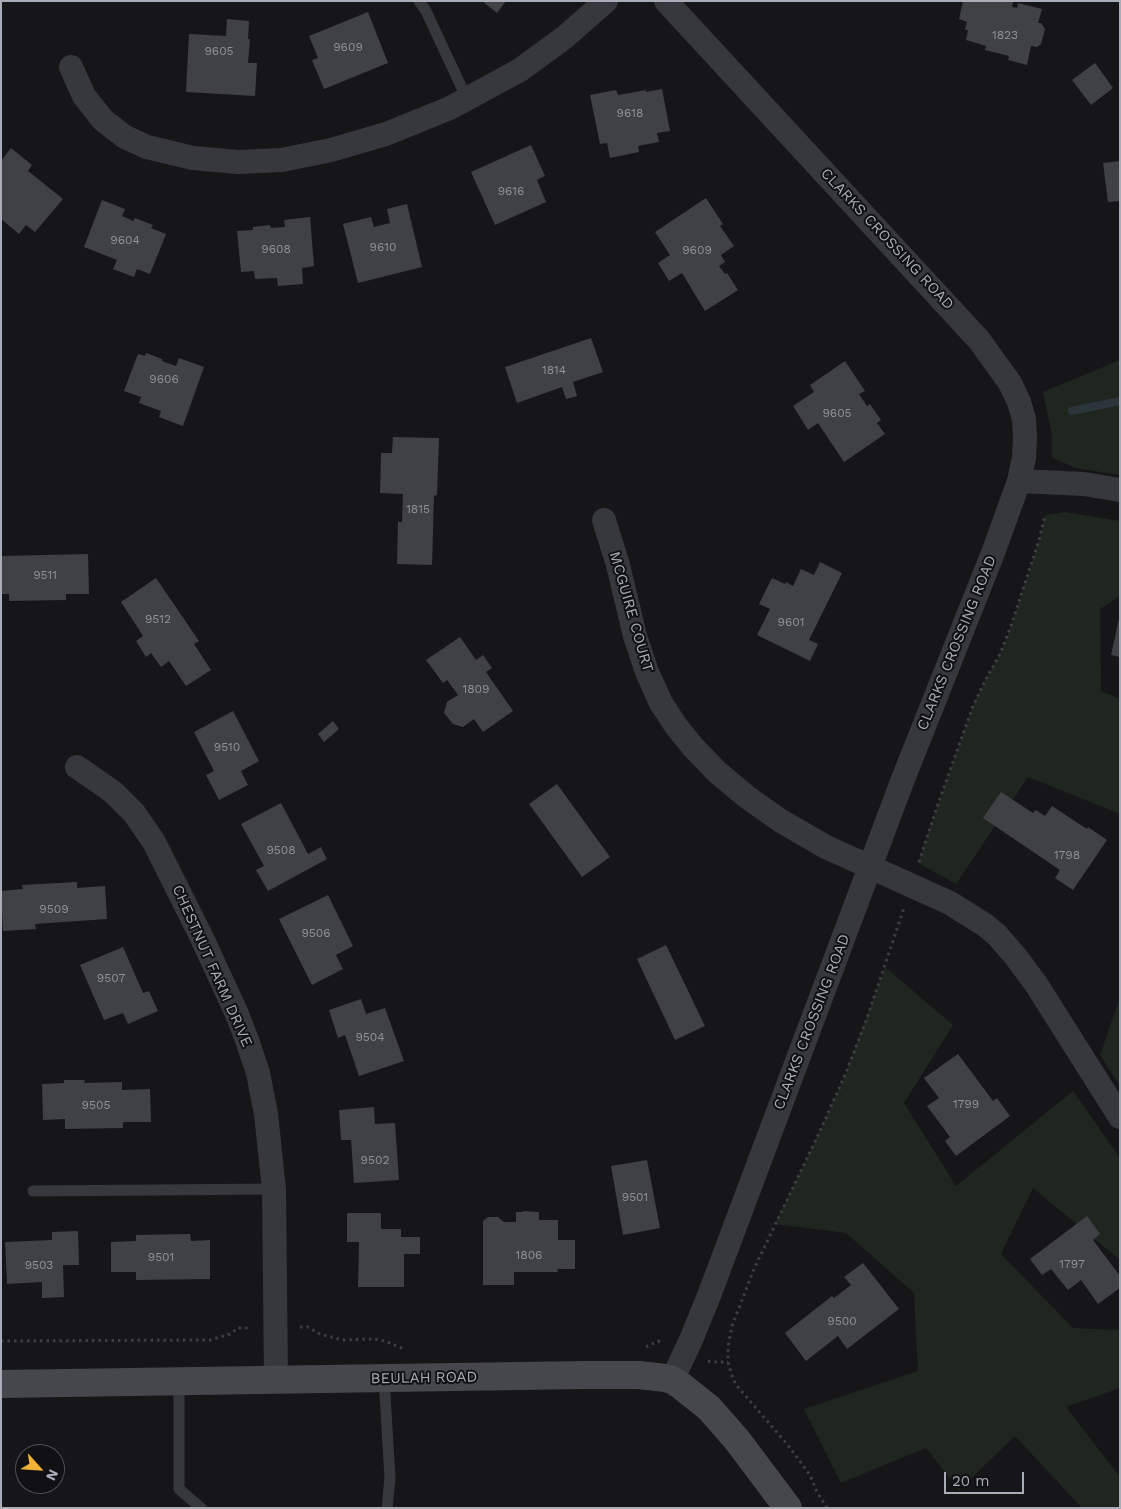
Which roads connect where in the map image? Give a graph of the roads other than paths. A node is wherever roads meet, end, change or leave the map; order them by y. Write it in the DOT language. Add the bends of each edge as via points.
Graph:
graph roads {
  1 [pos="419,1"];
  2 [pos="606,1"];
  3 [pos="666,1"];
  4 [pos="71,67"];
  5 [pos="468,99"];
  6 [pos="1019,481"];
  7 [pos="1120,490"];
  8 [pos="604,520"];
  9 [pos="77,767"];
  10 [pos="871,867"];
  11 [pos="1120,1117"];
  12 [pos="274,1189"];
  13 [pos="33,1191"];
  14 [pos="384,1378"];
  15 [pos="276,1380"];
  16 [pos="672,1380"];
  17 [pos="179,1382"];
  18 [pos="1,1384"];
  19 [pos="201,1508"];
  20 [pos="387,1508"];
  21 [pos="788,1508"];
  1 -- 5 [label="lane"];
  2 -- 5 [label="street" via="520,70"];
  3 -- 6 [label="street, CLARKS CROSSING ROAD" via="990,353 1010,383 1024,419 1024,458"];
  4 -- 5 [label="street" via="84,96 103,120 125,137 147,147 193,158 238,162 282,160 331,150 386,134"];
  6 -- 7 [label="street" via="1084,484"];
  6 -- 10 [label="street, CLARKS CROSSING ROAD"];
  8 -- 10 [label="street, MCGUIRE COURT" via="647,672 661,703 682,733 707,763 747,797 810,838"];
  9 -- 12 [label="street, CHESTNUT FARM DRIVE" via="112,792 140,821 154,842 202,938 237,1014 258,1074"];
  10 -- 11 [label="street, MCGUIRE COURT" via="964,911 997,935 1036,984"];
  10 -- 16 [label="street, CLARKS CROSSING ROAD" via="710,1293"];
  12 -- 13 [label="lane"];
  12 -- 15 [label="street, CHESTNUT FARM DRIVE"];
  14 -- 15 [label="main road, BEULAH ROAD"];
  14 -- 16 [label="main road, BEULAH ROAD" via="612,1374 649,1375"];
  14 -- 20 [label="lane" via="390,1478"];
  15 -- 17 [label="main road, BEULAH ROAD"];
  16 -- 21 [label="main road, BEULAH ROAD" via="709,1408"];
  17 -- 18 [label="main road, BEULAH ROAD"];
  17 -- 19 [label="lane" via="179,1489"];
}
